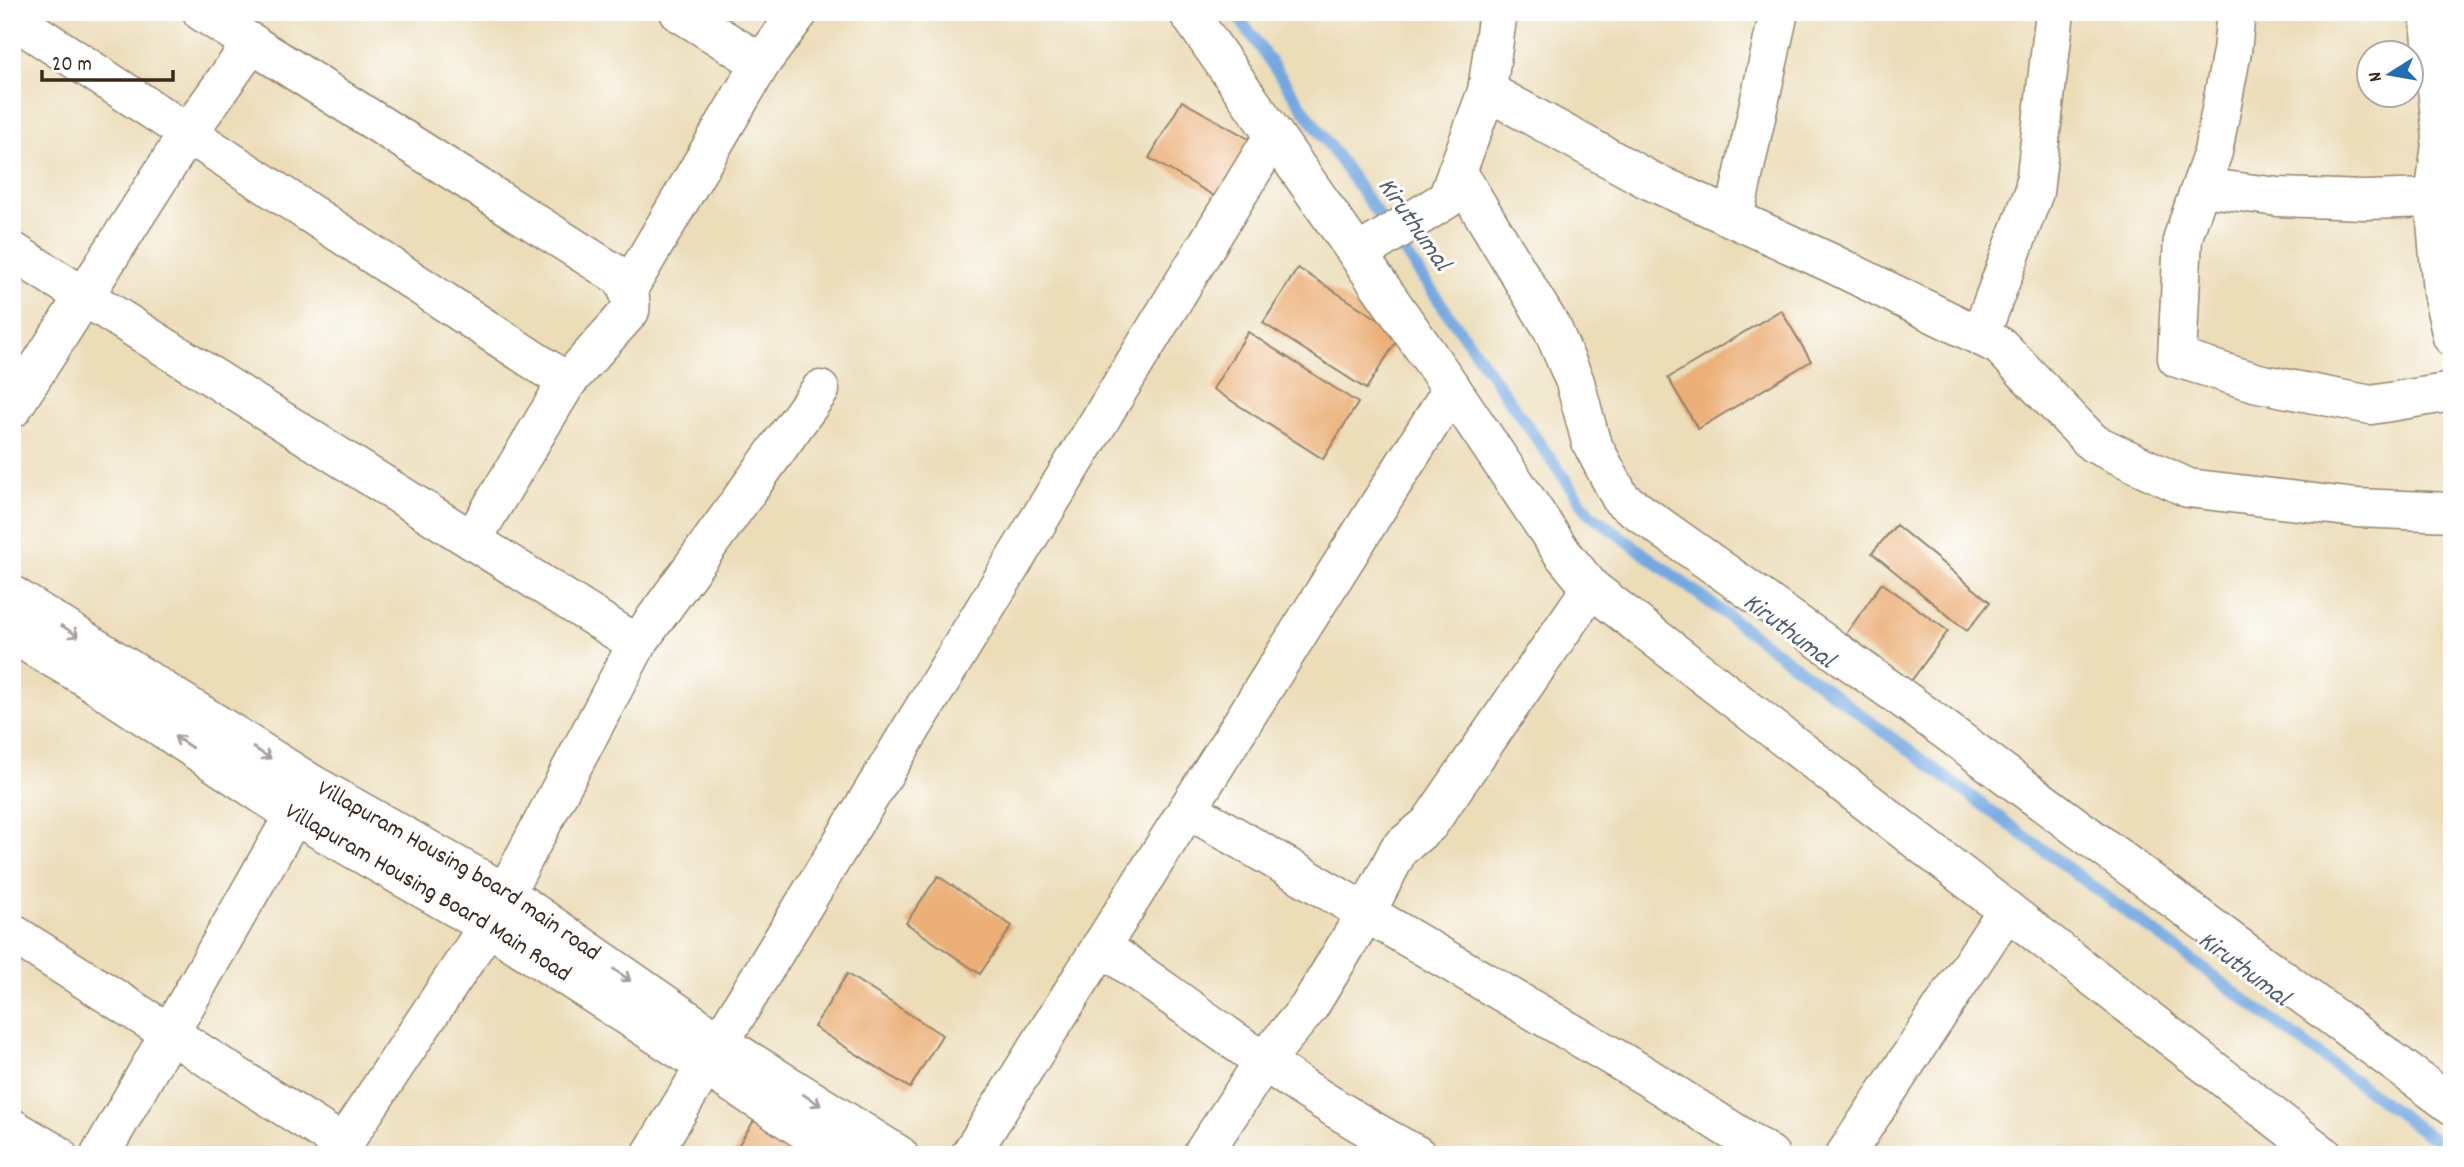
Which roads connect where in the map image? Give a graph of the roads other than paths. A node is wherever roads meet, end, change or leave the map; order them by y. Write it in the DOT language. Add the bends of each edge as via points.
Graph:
graph roads {
  1 [pos="202,12"];
  2 [pos="679,12"];
  3 [pos="799,12"];
  4 [pos="1188,12"];
  5 [pos="1498,12"];
  6 [pos="1779,12"];
  7 [pos="2055,12"];
  8 [pos="2236,12"];
  9 [pos="2429,12"];
  10 [pos="12,18"];
  11 [pos="252,43"];
  12 [pos="761,63"];
  13 [pos="1487,91"];
  14 [pos="188,133"];
  15 [pos="1274,135"];
  16 [pos="2447,137"];
  17 [pos="1452,185"];
  18 [pos="2201,187"];
  19 [pos="2434,198"];
  20 [pos="1734,219"];
  21 [pos="1367,248"];
  22 [pos="12,251"];
  23 [pos="628,289"];
  24 [pos="2447,292"];
  25 [pos="85,296"];
  26 [pos="1980,336"];
  27 [pos="2452,337"];
  28 [pos="568,382"];
  29 [pos="1452,389"];
  30 [pos="820,390"];
  31 [pos="2452,392"];
  32 [pos="12,409"];
  33 [pos="2452,512"];
  34 [pos="472,540"];
  35 [pos="1591,588"];
  36 [pos="12,595"];
  37 [pos="12,634"];
  38 [pos="637,644"];
  39 [pos="303,799"];
  40 [pos="1188,809"];
  41 [pos="496,909"];
  42 [pos="2007,910"];
  43 [pos="1366,913"];
  44 [pos="12,933"];
  45 [pos="1101,946"];
  46 [pos="170,1032"];
  47 [pos="714,1054"];
  48 [pos="1264,1061"];
  49 [pos="2452,1105"];
  50 [pos="12,1128"];
  51 [pos="340,1149"];
  52 [pos="58,1155"];
  53 [pos="100,1155"];
  54 [pos="651,1155"];
  55 [pos="844,1155"];
  56 [pos="898,1155"];
  57 [pos="970,1155"];
  58 [pos="1202,1155"];
  59 [pos="1417,1155"];
  60 [pos="1770,1155"];
  61 [pos="1845,1155"];
  62 [pos="2323,1155"];
  1 -- 11 [label="street"];
  2 -- 12 [label="street"];
  3 -- 12 [label="street"];
  4 -- 15 [label="street"];
  5 -- 13 [label="street"];
  6 -- 20 [label="street"];
  7 -- 26 [label="street" via="2034,192"];
  8 -- 18 [label="street" via="2213,152"];
  9 -- 16 [label="street"];
  10 -- 14 [label="street"];
  11 -- 14 [label="street"];
  11 -- 23 [label="street" via="622,278"];
  12 -- 23 [label="street"];
  13 -- 17 [label="street"];
  13 -- 20 [label="street" via="1647,179"];
  14 -- 25 [label="street"];
  14 -- 28 [label="street"];
  15 -- 21 [label="street"];
  15 -- 47 [label="street"];
  16 -- 19 [label="street"];
  17 -- 21 [label="street"];
  17 -- 49 [label="street" via="1553,330 1575,382 1591,442 1622,499 1906,701"];
  18 -- 19 [label="street" via="2278,197"];
  18 -- 31 [label="street" via="2183,237 2177,358 2258,383 2371,405"];
  19 -- 24 [label="street"];
  20 -- 26 [label="street"];
  21 -- 29 [label="street"];
  22 -- 25 [label="street"];
  23 -- 28 [label="street" via="629,311"];
  24 -- 27 [label="street"];
  25 -- 32 [label="street"];
  25 -- 34 [label="street"];
  26 -- 33 [label="street" via="2000,346 2093,443 2188,488 2356,508"];
  28 -- 34 [label="street"];
  29 -- 35 [label="street"];
  29 -- 40 [label="street"];
  30 -- 38 [label="street"];
  34 -- 38 [label="street"];
  35 -- 42 [label="street"];
  35 -- 43 [label="street" via="1430,824 1399,849"];
  36 -- 39 [label="street, Villapuram Housing board main road, one-way"];
  39 -- 37 [label="street, Villapuram Housing Board Main Road, one-way"];
  38 -- 41 [label="street"];
  39 -- 41 [label="street, Villapuram Housing Board Main Road"];
  39 -- 46 [label="street"];
  40 -- 43 [label="street"];
  40 -- 45 [label="street"];
  41 -- 47 [label="street, Villapuram Housing board main road"];
  41 -- 51 [label="street"];
  42 -- 61 [label="street"];
  42 -- 62 [label="street"];
  43 -- 48 [label="street" via="1309,1007"];
  43 -- 60 [label="street" via="1644,1075"];
  44 -- 46 [label="street"];
  45 -- 48 [label="street"];
  45 -- 57 [label="street"];
  46 -- 51 [label="street"];
  46 -- 53 [label="street"];
  47 -- 54 [label="street"];
  47 -- 55 [label="street"];
  47 -- 56 [label="street, Villapuram Housing board main road, one-way"];
  48 -- 58 [label="street"];
  48 -- 59 [label="street"];
  50 -- 52 [label="street"];
}
